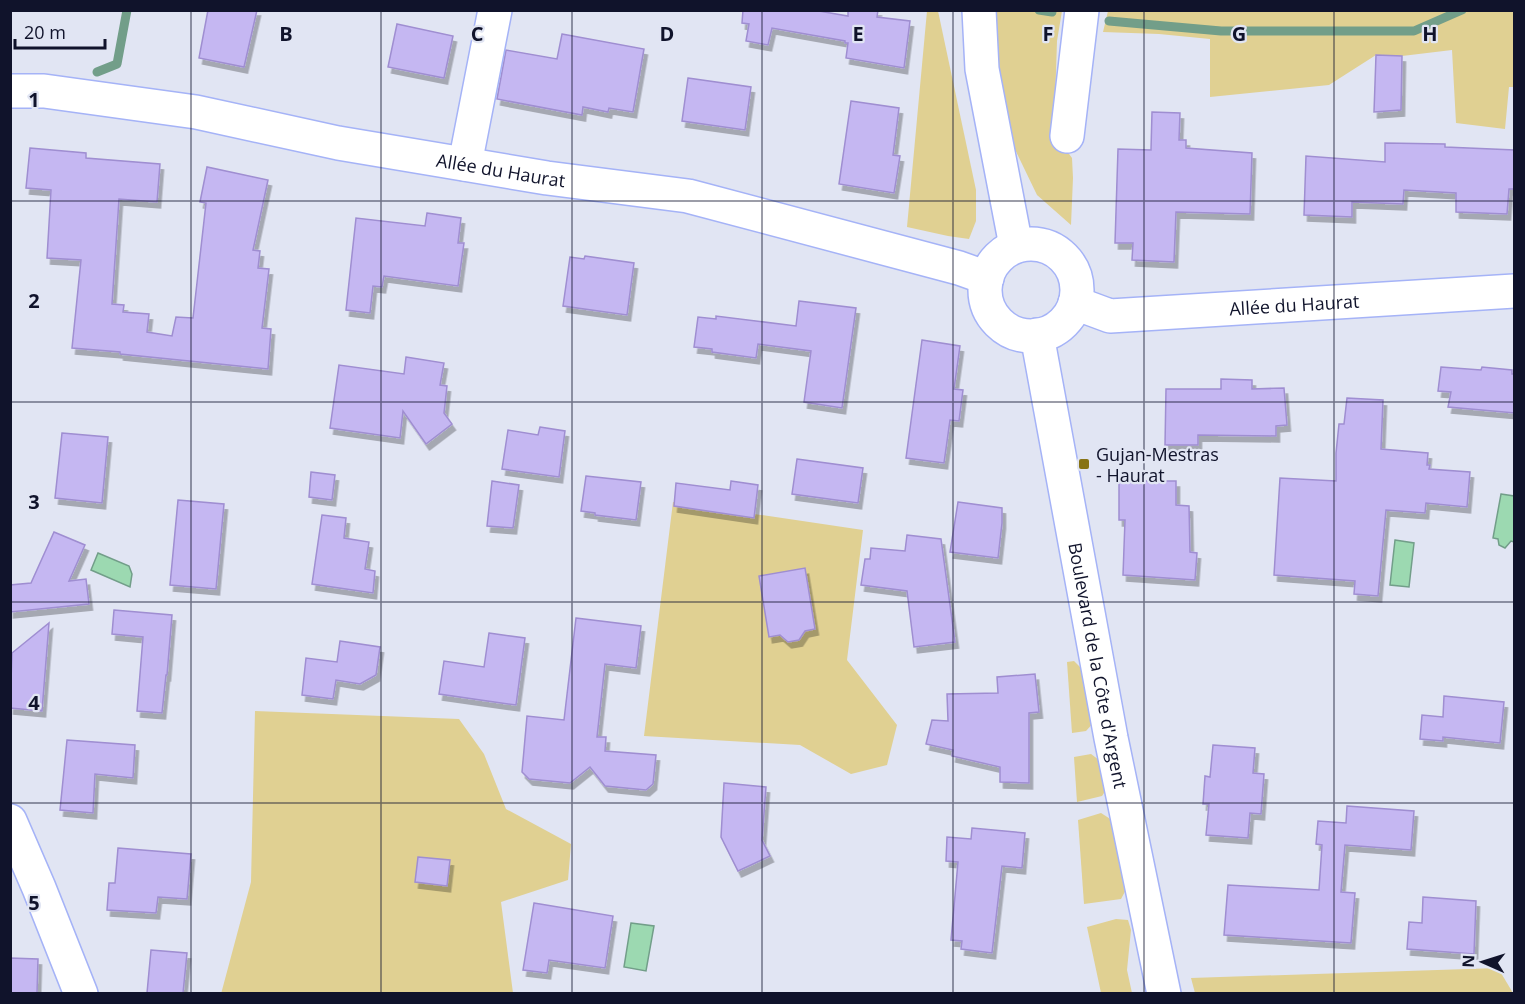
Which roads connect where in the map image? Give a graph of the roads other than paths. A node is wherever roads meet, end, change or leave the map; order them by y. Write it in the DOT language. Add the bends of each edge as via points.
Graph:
graph roads {
  1 [pos="495,10"];
  2 [pos="960,10"];
  3 [pos="979,10"];
  4 [pos="1082,10"];
  5 [pos="982,69"];
  6 [pos="10,91"];
  7 [pos="1067,136"];
  8 [pos="465,164"];
  9 [pos="1016,246"];
  10 [pos="987,278"];
  11 [pos="1515,291"];
  12 [pos="1075,303"];
  13 [pos="1037,335"];
  14 [pos="10,821"];
  15 [pos="25,888"];
  16 [pos="81,993"];
  17 [pos="1164,993"];
  1 -- 8 [label="street"];
  2 -- 5 [label="street" via="966,35"];
  3 -- 5 [label="street"];
  4 -- 7 [label="street"];
  5 -- 9 [label="street"];
  6 -- 8 [label="street, Allée du Haurat" via="44,91 195,112 338,143"];
  8 -- 10 [label="street, Allée du Haurat" via="688,196"];
  9 -- 10 [label="street" via="998,258"];
  9 -- 12 [label="street" via="1045,246 1068,262 1075,275"];
  10 -- 13 [label="street" via="988,307 996,320 1022,335"];
  11 -- 12 [label="street, Allée du Haurat" via="1110,316"];
  12 -- 13 [label="street" via="1060,325"];
  13 -- 17 [label="street, Boulevard de la Côte d'Argent" via="1109,727"];
  14 -- 15 [label="street"];
  15 -- 16 [label="street"];
}
